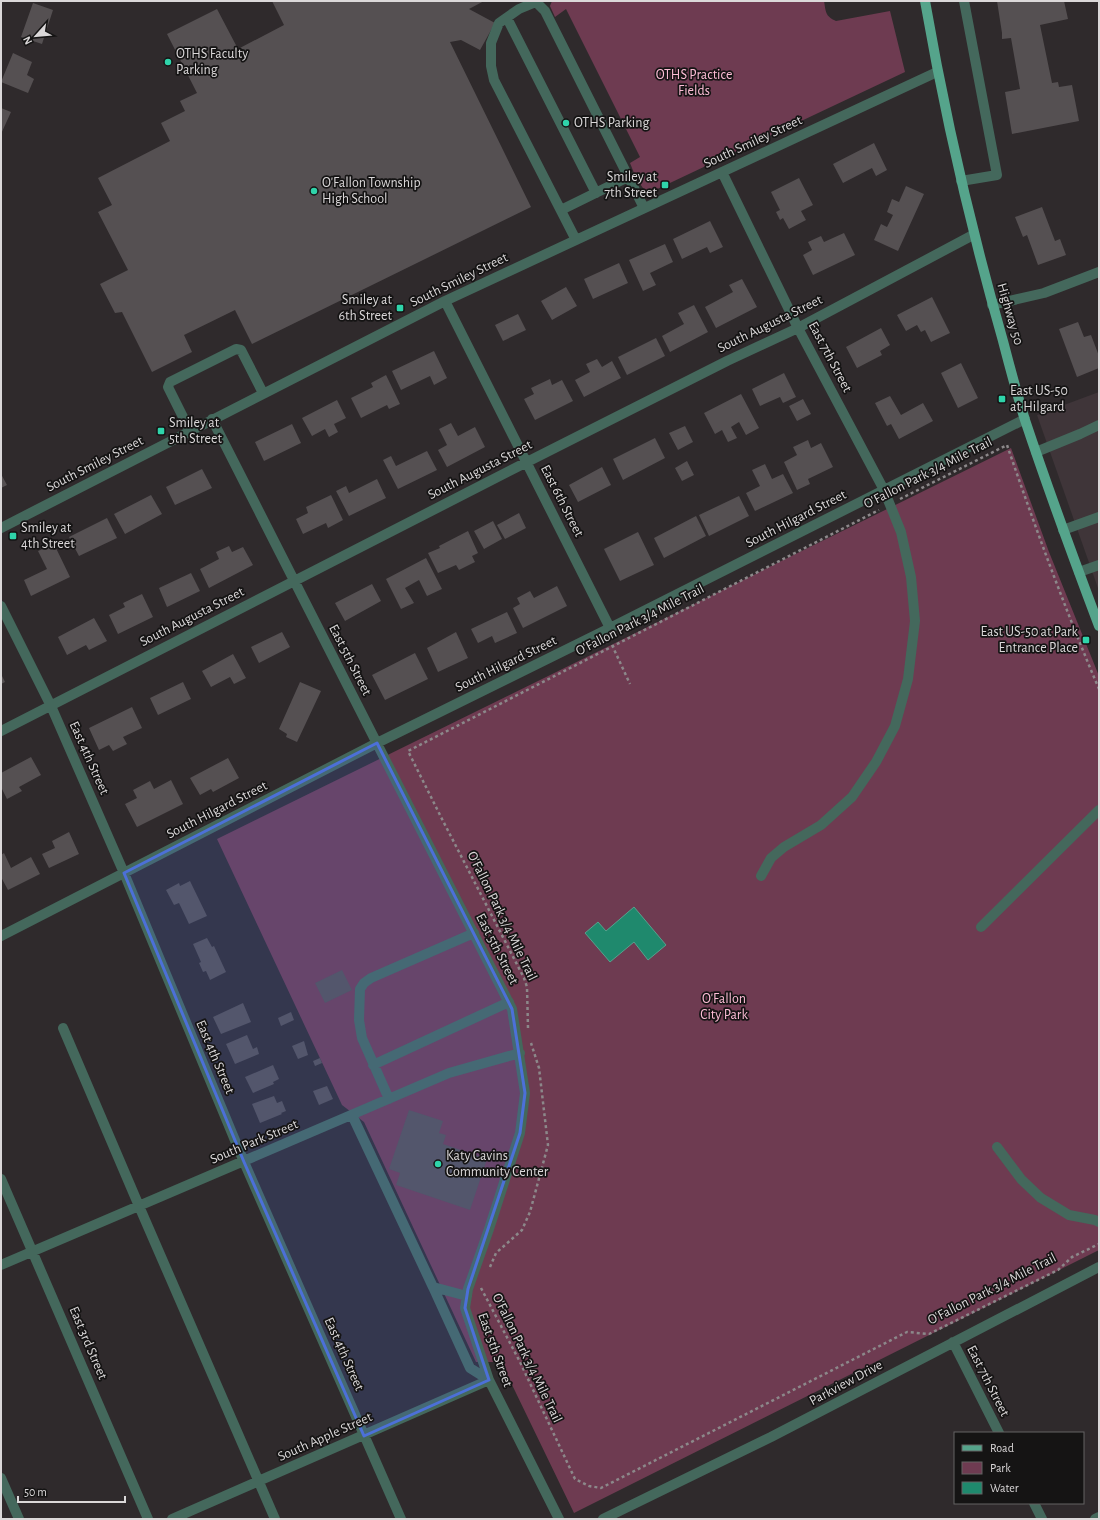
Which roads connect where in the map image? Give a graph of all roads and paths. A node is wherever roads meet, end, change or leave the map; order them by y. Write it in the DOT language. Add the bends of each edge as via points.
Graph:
graph roads {
  1 [pos="925,1"];
  2 [pos="964,1"];
  3 [pos="536,2"];
  4 [pos="507,18"];
  5 [pos="937,72"];
  6 [pos="722,172"];
  7 [pos="628,177"];
  8 [pos="961,181"];
  9 [pos="596,193"];
  10 [pos="644,208"];
  11 [pos="561,210"];
  12 [pos="973,235"];
  13 [pos="576,240"];
  14 [pos="1099,272"];
  15 [pos="445,301"];
  16 [pos="992,305"];
  17 [pos="798,328"];
  18 [pos="263,393"];
  19 [pos="1025,418"];
  20 [pos="212,419"];
  21 [pos="1099,425"];
  22 [pos="190,431"];
  23 [pos="1036,452"];
  24 [pos="527,462"];
  25 [pos="884,490"];
  26 [pos="890,504"];
  27 [pos="1099,517"];
  28 [pos="1,528"];
  29 [pos="1063,530"];
  30 [pos="1099,565"];
  31 [pos="1079,572"];
  32 [pos="294,580"];
  33 [pos="1,606"];
  34 [pos="1099,626"];
  35 [pos="610,628"];
  36 [pos="612,645"];
  37 [pos="630,684"];
  38 [pos="1099,689"];
  39 [pos="51,706"];
  40 [pos="1,731"];
  41 [pos="377,743"];
  42 [pos="1099,810"];
  43 [pos="124,873"];
  44 [pos="761,876"];
  45 [pos="981,927"];
  46 [pos="474,933"];
  47 [pos="1,936"];
  48 [pos="509,1002"];
  49 [pos="63,1028"];
  50 [pos="528,1032"];
  51 [pos="530,1041"];
  52 [pos="520,1053"];
  53 [pos="373,1064"];
  54 [pos="388,1099"];
  55 [pos="352,1115"];
  56 [pos="997,1147"];
  57 [pos="244,1162"];
  58 [pos="1,1179"];
  59 [pos="139,1206"];
  60 [pos="1099,1222"];
  61 [pos="1099,1244"];
  62 [pos="33,1251"];
  63 [pos="1,1265"];
  64 [pos="1099,1267"];
  65 [pos="487,1274"];
  66 [pos="433,1287"];
  67 [pos="481,1288"];
  68 [pos="467,1296"];
  69 [pos="953,1342"];
  70 [pos="489,1380"];
  71 [pos="998,1432"];
  72 [pos="364,1436"];
  73 [pos="1,1478"];
  74 [pos="258,1482"];
  75 [pos="1034,1504"];
  76 [pos="1099,1517"];
  77 [pos="19,1519"];
  78 [pos="148,1519"];
  79 [pos="172,1519"];
  80 [pos="275,1519"];
  81 [pos="401,1519"];
  82 [pos="558,1519"];
  83 [pos="603,1519"];
  84 [pos="1042,1519"];
  85 [pos="1095,1519"];
  1 -- 5 [label="main road, Highway 50"];
  2 -- 8 [label="street" via="997,175"];
  3 -- 4 [label="street" via="519,9"];
  3 -- 7 [label="street" via="545,11"];
  4 -- 9 [label="street"];
  4 -- 11 [label="street" via="499,23 491,43 494,80"];
  5 -- 6 [label="street, South Smiley Street"];
  5 -- 8 [label="main road, Highway 50"];
  6 -- 10 [label="street, South Smiley Street"];
  6 -- 17 [label="street, East 7th Street"];
  7 -- 9 [label="street"];
  7 -- 10 [label="street"];
  8 -- 12 [label="main road, Highway 50"];
  9 -- 11 [label="street"];
  10 -- 13 [label="street, South Smiley Street"];
  11 -- 13 [label="street"];
  12 -- 16 [label="main road, Highway 50"];
  12 -- 17 [label="street, South Augusta Street"];
  13 -- 15 [label="street, South Smiley Street"];
  14 -- 16 [label="street" via="1044,293"];
  15 -- 18 [label="street, South Smiley Street"];
  15 -- 24 [label="street, East 6th Street"];
  16 -- 19 [label="main road, Highway 50"];
  17 -- 24 [label="street, South Augusta Street"];
  17 -- 25 [label="street, East 7th Street"];
  18 -- 20 [label="street, South Smiley Street"];
  18 -- 22 [label="street" via="241,350 236,349 170,382 168,387"];
  19 -- 23 [label="main road, Highway 50"];
  19 -- 25 [label="street, South Hilgard Street"];
  20 -- 22 [label="street, South Smiley Street"];
  20 -- 32 [label="street, East 5th Street"];
  21 -- 23 [label="street"];
  22 -- 28 [label="street, South Smiley Street"];
  23 -- 29 [label="main road, Highway 50"];
  24 -- 32 [label="street, South Augusta Street"];
  24 -- 35 [label="street, East 6th Street"];
  25 -- 26 [label="street, East 7th Street"];
  25 -- 35 [label="street, South Hilgard Street"];
  26 -- 36 [label="path, O'Fallon Park 3/4 Mile Trail"];
  26 -- 38 [label="path, O'Fallon Park 3/4 Mile Trail" via="1007,445 1072,624"];
  26 -- 44 [label="street, East 7th Street" via="901,532 911,577 915,621 908,679 895,726 876,762 852,797 821,825 784,847 771,858"];
  27 -- 29 [label="street"];
  29 -- 31 [label="main road, Highway 50"];
  30 -- 31 [label="street"];
  31 -- 34 [label="main road, Highway 50"];
  32 -- 39 [label="street, South Augusta Street"];
  32 -- 41 [label="street, East 5th Street"];
  33 -- 39 [label="street, East 4th Street"];
  35 -- 41 [label="street, South Hilgard Street"];
  36 -- 37 [label="path"];
  36 -- 50 [label="path, O'Fallon Park 3/4 Mile Trail" via="408,751 524,978 529,1009"];
  39 -- 40 [label="street, South Augusta Street"];
  39 -- 43 [label="street, East 4th Street"];
  41 -- 43 [label="street, South Hilgard Street"];
  41 -- 46 [label="street, East 5th Street"];
  42 -- 45 [label="street"];
  43 -- 47 [label="street, South Hilgard Street"];
  43 -- 57 [label="street, East 4th Street"];
  46 -- 48 [label="street, East 5th Street"];
  46 -- 53 [label="street" via="364,983 360,989 359,1020 362,1038"];
  48 -- 52 [label="street, East 5th Street"];
  48 -- 53 [label="street"];
  49 -- 59 [label="street"];
  51 -- 65 [label="path" via="539,1068 548,1145 530,1212 522,1230 496,1253"];
  52 -- 54 [label="street, South Park Street" via="449,1073"];
  52 -- 68 [label="street, East 5th Street" via="525,1093 520,1133"];
  53 -- 54 [label="street"];
  54 -- 55 [label="street, South Park Street"];
  55 -- 57 [label="street, South Park Street"];
  55 -- 66 [label="street"];
  56 -- 60 [label="street" via="1021,1179 1041,1198 1069,1214"];
  57 -- 59 [label="street, South Park Street"];
  57 -- 72 [label="street, East 4th Street"];
  58 -- 62 [label="street, East 3rd Street"];
  59 -- 62 [label="street, South Park Street"];
  59 -- 74 [label="street"];
  61 -- 67 [label="path, O'Fallon Park 3/4 Mile Trail" via="1072,1257 1058,1270 929,1334 907,1332 601,1488 589,1486 575,1479 520,1362"];
  62 -- 63 [label="street, South Park Street"];
  62 -- 78 [label="street, East 3rd Street"];
  64 -- 69 [label="street, Parkview Drive"];
  66 -- 68 [label="street"];
  66 -- 70 [label="street" via="470,1368"];
  68 -- 70 [label="street, East 5th Street" via="465,1308"];
  69 -- 71 [label="street, East 7th Street"];
  69 -- 83 [label="street, Parkview Drive" via="771,1437"];
  70 -- 72 [label="street, South Apple Street"];
  70 -- 82 [label="street, East 5th Street"];
  72 -- 74 [label="street, South Apple Street"];
  72 -- 81 [label="street, East 4th Street"];
  73 -- 77 [label="street"];
  74 -- 79 [label="street, South Apple Street"];
  74 -- 80 [label="street"];
  75 -- 84 [label="street"];
  76 -- 85 [label="street"];
}
